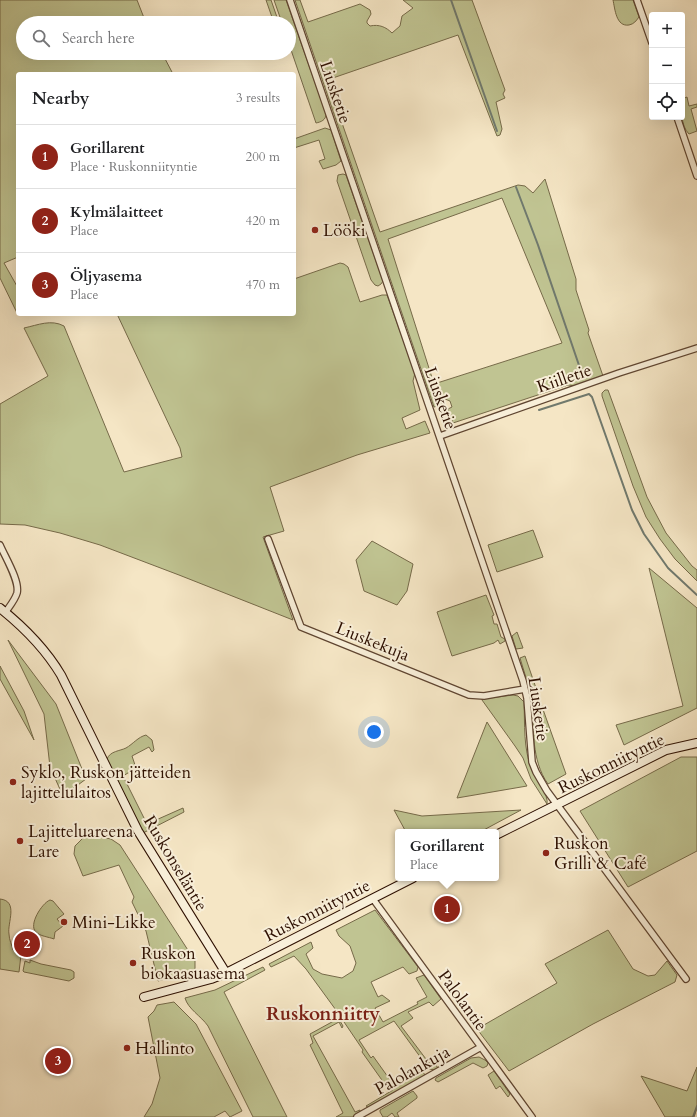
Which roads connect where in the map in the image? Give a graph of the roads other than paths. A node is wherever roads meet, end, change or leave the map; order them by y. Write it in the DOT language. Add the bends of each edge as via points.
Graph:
graph roads {
  1 [pos="290,0"];
  2 [pos="637,0"];
  3 [pos="295,16"];
  4 [pos="296,18"];
  5 [pos="649,35"];
  6 [pos="678,120"];
  7 [pos="697,176"];
  8 [pos="697,348"];
  9 [pos="440,436"];
  10 [pos="268,539"];
  11 [pos="0,546"];
  12 [pos="3,611"];
  13 [pos="525,688"];
  14 [pos="697,743"];
  15 [pos="557,805"];
  16 [pos="499,834"];
  17 [pos="407,881"];
  18 [pos="373,899"];
  19 [pos="226,973"];
  20 [pos="686,980"];
  21 [pos="144,997"];
  22 [pos="481,1047"];
  23 [pos="358,1117"];
  24 [pos="532,1117"];
  1 -- 3 [label="street, Liusketie"];
  2 -- 5 [label="street"];
  4 -- 9 [label="street, Liusketie"];
  6 -- 7 [label="street"];
  8 -- 9 [label="street, Kiilletie"];
  9 -- 13 [label="street, Liusketie"];
  10 -- 13 [label="street, Liuskekuja" via="301,627 469,695 484,696"];
  11 -- 12 [label="street" via="18,587 17,594"];
  12 -- 19 [label="street, Ruskonseläntie" via="27,631 53,661 138,831"];
  13 -- 15 [label="street, Liusketie" via="532,762"];
  14 -- 15 [label="street, Ruskonniityntie" via="666,750"];
  15 -- 16 [label="street, Ruskonniityntie"];
  15 -- 20 [label="street, Liusketie"];
  17 -- 18 [label="street, Ruskonniityntie"];
  18 -- 19 [label="street, Ruskonniityntie"];
  18 -- 22 [label="street, Palolantie"];
  19 -- 21 [label="street, Ruskonniityntie"];
  22 -- 23 [label="street, Palolankuja"];
  22 -- 24 [label="street, Palolantie"];
}
